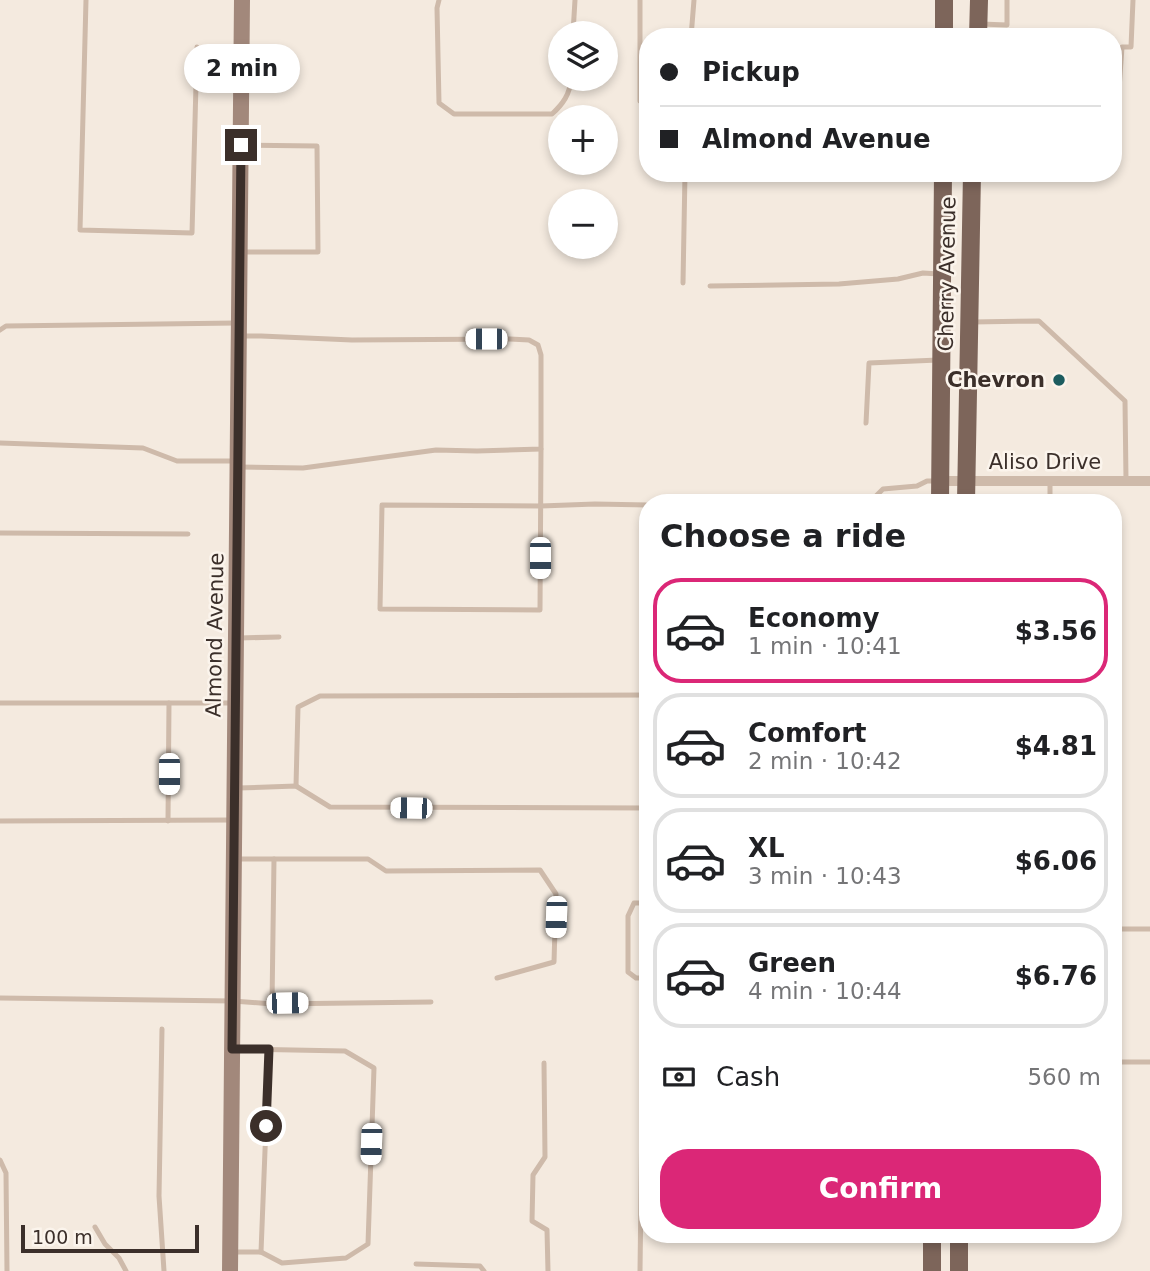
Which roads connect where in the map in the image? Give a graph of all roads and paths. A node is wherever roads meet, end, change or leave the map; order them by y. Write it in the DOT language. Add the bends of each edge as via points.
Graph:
graph roads {
  1 [pos="86,0"];
  2 [pos="242,0"];
  3 [pos="439,0"];
  4 [pos="575,0"];
  5 [pos="640,0"];
  6 [pos="694,0"];
  7 [pos="944,0"];
  8 [pos="979,0"];
  9 [pos="1007,0"];
  10 [pos="1133,0"];
  11 [pos="574,21"];
  12 [pos="640,28"];
  13 [pos="692,28"];
  14 [pos="944,28"];
  15 [pos="978,28"];
  16 [pos="990,28"];
  17 [pos="197,47"];
  18 [pos="1122,47"];
  19 [pos="196,72"];
  20 [pos="242,72"];
  21 [pos="569,91"];
  22 [pos="241,145"];
  23 [pos="685,182"];
  24 [pos="943,182"];
  25 [pos="972,182"];
  26 [pos="240,252"];
  27 [pos="942,274"];
  28 [pos="683,284"];
  29 [pos="710,286"];
  30 [pos="969,322"];
  31 [pos="0,330"];
  32 [pos="239,330"];
  33 [pos="943,360"];
  34 [pos="866,424"];
  35 [pos="0,443"];
  36 [pos="541,449"];
  37 [pos="239,464"];
  38 [pos="934,481"];
  39 [pos="966,481"];
  40 [pos="1051,481"];
  41 [pos="1126,481"];
  42 [pos="1150,481"];
  43 [pos="878,494"];
  44 [pos="938,494"];
  45 [pos="966,494"];
  46 [pos="1050,494"];
  47 [pos="639,505"];
  48 [pos="541,506"];
  49 [pos="0,533"];
  50 [pos="188,534"];
  51 [pos="279,637"];
  52 [pos="236,638"];
  53 [pos="639,695"];
  54 [pos="0,703"];
  55 [pos="235,703"];
  56 [pos="169,704"];
  57 [pos="296,786"];
  58 [pos="235,788"];
  59 [pos="639,808"];
  60 [pos="234,820"];
  61 [pos="0,821"];
  62 [pos="168,821"];
  63 [pos="234,859"];
  64 [pos="274,859"];
  65 [pos="639,904"];
  66 [pos="1122,929"];
  67 [pos="1150,929"];
  68 [pos="497,978"];
  69 [pos="639,978"];
  70 [pos="0,998"];
  71 [pos="233,1001"];
  72 [pos="431,1002"];
  73 [pos="272,1004"];
  74 [pos="162,1029"];
  75 [pos="232,1049"];
  76 [pos="269,1049"];
  77 [pos="1122,1062"];
  78 [pos="1150,1062"];
  79 [pos="544,1063"];
  80 [pos="0,1160"];
  81 [pos="95,1227"];
  82 [pos="640,1243"];
  83 [pos="932,1243"];
  84 [pos="959,1243"];
  85 [pos="230,1252"];
  86 [pos="261,1252"];
  87 [pos="416,1264"];
  88 [pos="6,1271"];
  89 [pos="126,1271"];
  90 [pos="164,1271"];
  91 [pos="230,1271"];
  92 [pos="484,1271"];
  93 [pos="548,1271"];
  94 [pos="640,1271"];
  95 [pos="932,1271"];
  96 [pos="959,1271"];
  1 -- 19 [label="lane" via="80,230 192,233"];
  2 -- 20 [label="street, Almond Avenue"];
  3 -- 21 [label="lane" via="439,103 454,114 552,114"];
  4 -- 11 [label="lane"];
  5 -- 12 [label="lane"];
  6 -- 13 [label="lane"];
  7 -- 14 [label="main road"];
  8 -- 15 [label="main road"];
  9 -- 16 [label="lane" via="1007,25"];
  10 -- 18 [label="lane" via="1131,47"];
  17 -- 19 [label="lane"];
  19 -- 20 [label="lane"];
  20 -- 22 [label="street, Almond Avenue"];
  22 -- 26 [label="street, Almond Avenue"];
  22 -- 26 [label="lane" via="317,146 318,251"];
  23 -- 28 [label="lane"];
  24 -- 27 [label="main road, Cherry Avenue"];
  25 -- 30 [label="main road, Cherry Avenue"];
  26 -- 32 [label="street, Almond Avenue"];
  27 -- 29 [label="lane" via="839,284"];
  27 -- 33 [label="main road, Cherry Avenue"];
  30 -- 39 [label="main road, Cherry Avenue"];
  30 -- 41 [label="lane" via="1039,321 1125,401"];
  31 -- 32 [label="lane" via="6,326 176,324"];
  32 -- 36 [label="lane" via="261,336 352,340 529,340 538,345 541,355"];
  32 -- 37 [label="street, Almond Avenue"];
  33 -- 34 [label="lane" via="869,363"];
  33 -- 38 [label="main road, Cherry Avenue"];
  35 -- 37 [label="lane" via="143,447 177,461"];
  36 -- 37 [label="lane" via="436,450 303,468"];
  36 -- 48 [label="lane"];
  37 -- 52 [label="street, Almond Avenue"];
  38 -- 39 [label="street, Aliso Drive"];
  38 -- 43 [label="lane" via="883,489"];
  38 -- 44 [label="main road, Cherry Avenue"];
  39 -- 40 [label="street, Aliso Drive"];
  39 -- 45 [label="main road, Cherry Avenue"];
  40 -- 41 [label="street, Aliso Drive"];
  40 -- 46 [label="lane"];
  41 -- 42 [label="street, Aliso Drive"];
  47 -- 48 [label="lane"];
  48 -- 48 [label="lane" via="540,610 380,609 382,505"];
  49 -- 50 [label="lane"];
  51 -- 52 [label="lane"];
  52 -- 55 [label="street, Almond Avenue"];
  53 -- 57 [label="lane" via="320,696 298,708"];
  54 -- 56 [label="lane"];
  55 -- 56 [label="lane"];
  55 -- 58 [label="street, Almond Avenue"];
  56 -- 62 [label="lane"];
  57 -- 58 [label="lane"];
  57 -- 59 [label="lane" via="330,807"];
  58 -- 60 [label="street, Almond Avenue"];
  60 -- 62 [label="lane"];
  60 -- 63 [label="street, Almond Avenue"];
  61 -- 62 [label="lane"];
  63 -- 64 [label="lane"];
  63 -- 71 [label="street, Almond Avenue"];
  64 -- 68 [label="lane" via="368,859 386,872 540,870 556,894 554,962"];
  64 -- 73 [label="lane"];
  65 -- 69 [label="lane" via="628,916 628,972"];
  66 -- 67 [label="lane"];
  70 -- 71 [label="lane"];
  71 -- 73 [label="lane"];
  71 -- 75 [label="street, Almond Avenue"];
  72 -- 73 [label="lane"];
  74 -- 90 [label="lane" via="159,1196"];
  75 -- 76 [label="lane"];
  75 -- 85 [label="street, Almond Avenue"];
  76 -- 86 [label="lane"];
  76 -- 86 [label="lane" via="345,1051 373,1068 369,1231 368,1244 346,1258 282,1264"];
  77 -- 78 [label="lane"];
  79 -- 93 [label="lane" via="545,1157 533,1175 533,1221 547,1230"];
  80 -- 88 [label="lane" via="6,1173"];
  81 -- 89 [label="lane"];
  82 -- 94 [label="lane"];
  83 -- 95 [label="main road"];
  84 -- 96 [label="main road"];
  85 -- 86 [label="lane"];
  85 -- 91 [label="street, Almond Avenue"];
  87 -- 92 [label="lane" via="480,1266"];
}
